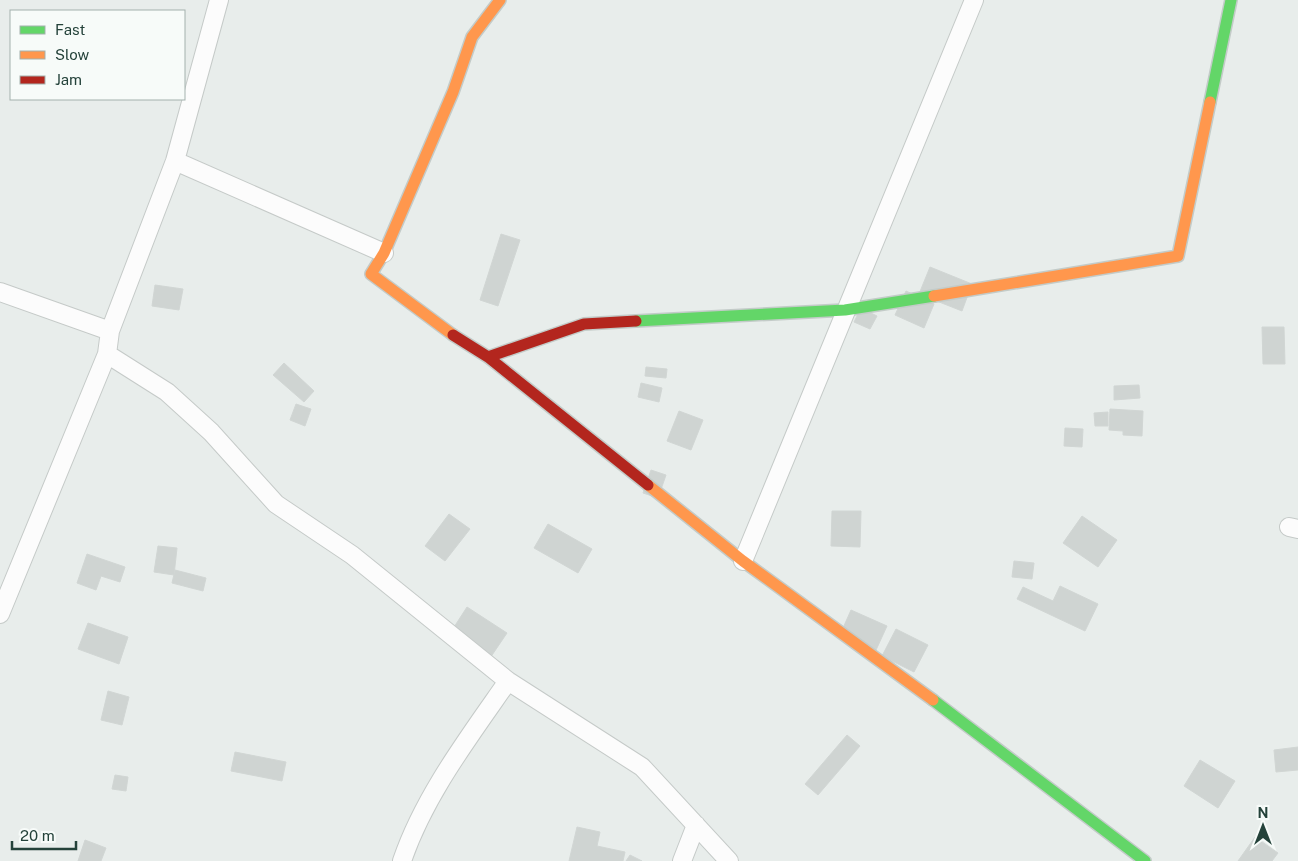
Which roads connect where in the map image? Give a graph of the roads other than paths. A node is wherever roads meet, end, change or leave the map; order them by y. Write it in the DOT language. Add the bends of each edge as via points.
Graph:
graph roads {
  1 [pos="219,0"];
  2 [pos="500,0"];
  3 [pos="974,0"];
  4 [pos="1231,0"];
  5 [pos="175,161"];
  6 [pos="384,253"];
  7 [pos="0,292"];
  8 [pos="846,310"];
  9 [pos="110,331"];
  10 [pos="107,354"];
  11 [pos="488,357"];
  12 [pos="744,561"];
  13 [pos="0,614"];
  14 [pos="508,681"];
  15 [pos="696,825"];
  16 [pos="402,861"];
  17 [pos="682,861"];
  18 [pos="729,861"];
  19 [pos="1145,861"];
  1 -- 5 [label="street"];
  2 -- 6 [label="street" via="472,37 453,92"];
  3 -- 8 [label="street"];
  4 -- 8 [label="street" via="1178,256"];
  5 -- 6 [label="street"];
  5 -- 9 [label="street"];
  6 -- 11 [label="street" via="371,274 447,331"];
  7 -- 9 [label="street"];
  8 -- 11 [label="street" via="584,324"];
  8 -- 12 [label="street"];
  9 -- 10 [label="street"];
  10 -- 13 [label="street"];
  10 -- 14 [label="street" via="167,392 211,432 276,504 352,555"];
  11 -- 12 [label="street"];
  12 -- 19 [label="street"];
  14 -- 15 [label="street" via="642,767"];
  14 -- 16 [label="street" via="466,741 416,824"];
  15 -- 17 [label="street"];
  15 -- 18 [label="street"];
}
